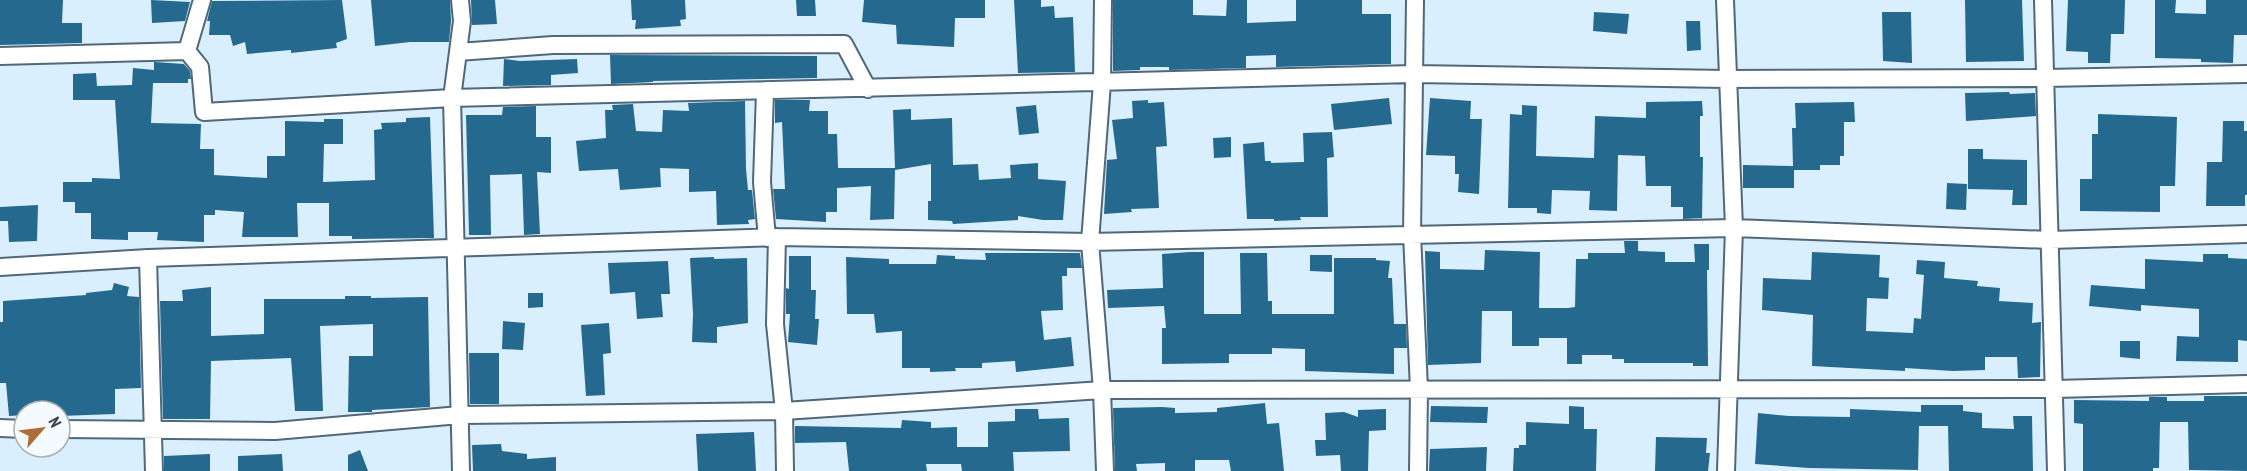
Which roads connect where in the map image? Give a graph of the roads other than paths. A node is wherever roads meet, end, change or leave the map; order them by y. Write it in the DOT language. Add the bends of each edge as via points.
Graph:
graph roads {
  1 [pos="202,0"];
  2 [pos="460,0"];
  3 [pos="1103,0"];
  4 [pos="1416,0"];
  5 [pos="1725,0"];
  6 [pos="2043,0"];
  7 [pos="187,51"];
  8 [pos="458,52"];
  9 [pos="0,56"];
  10 [pos="1414,74"];
  11 [pos="2247,74"];
  12 [pos="2046,78"];
  13 [pos="1727,79"];
  14 [pos="1102,83"];
  15 [pos="868,89"];
  16 [pos="765,92"];
  17 [pos="452,98"];
  18 [pos="1734,228"];
  19 [pos="1412,234"];
  20 [pos="2247,234"];
  21 [pos="772,238"];
  22 [pos="2050,240"];
  23 [pos="1090,242"];
  24 [pos="455,249"];
  25 [pos="148,258"];
  26 [pos="0,267"];
  27 [pos="2247,384"];
  28 [pos="1728,388"];
  29 [pos="1419,389"];
  30 [pos="2055,389"];
  31 [pos="1102,390"];
  32 [pos="784,411"];
  33 [pos="460,415"];
  34 [pos="72,429"];
  35 [pos="153,430"];
  36 [pos="154,471"];
  37 [pos="461,471"];
  38 [pos="785,471"];
  39 [pos="1105,471"];
  40 [pos="1418,471"];
  41 [pos="1726,471"];
  42 [pos="2056,471"];
  1 -- 7 [label="street"];
  2 -- 8 [label="street"];
  3 -- 14 [label="street"];
  4 -- 10 [label="street"];
  5 -- 13 [label="street"];
  6 -- 12 [label="street"];
  7 -- 9 [label="street"];
  7 -- 17 [label="street" via="200,67 204,112"];
  8 -- 15 [label="street" via="553,45 844,44"];
  8 -- 17 [label="street"];
  10 -- 13 [label="street"];
  10 -- 14 [label="street"];
  10 -- 19 [label="street"];
  11 -- 12 [label="street"];
  12 -- 13 [label="street"];
  12 -- 22 [label="street"];
  13 -- 18 [label="street"];
  14 -- 15 [label="street"];
  14 -- 23 [label="street"];
  15 -- 16 [label="street"];
  16 -- 17 [label="street"];
  16 -- 21 [label="street" via="762,182"];
  17 -- 24 [label="street"];
  18 -- 19 [label="street"];
  18 -- 22 [label="street"];
  18 -- 28 [label="street"];
  19 -- 23 [label="street"];
  19 -- 29 [label="street"];
  20 -- 22 [label="street"];
  21 -- 23 [label="street"];
  21 -- 24 [label="street"];
  21 -- 32 [label="street"];
  22 -- 30 [label="street"];
  23 -- 31 [label="street"];
  24 -- 25 [label="street"];
  24 -- 33 [label="street"];
  25 -- 26 [label="street"];
  25 -- 35 [label="street"];
  27 -- 30 [label="street"];
  28 -- 29 [label="street"];
  28 -- 30 [label="street"];
  28 -- 41 [label="street"];
  29 -- 31 [label="street"];
  29 -- 40 [label="street"];
  30 -- 42 [label="street"];
  31 -- 32 [label="street"];
  31 -- 39 [label="street"];
  32 -- 33 [label="street"];
  32 -- 38 [label="street"];
  33 -- 35 [label="street" via="275,431"];
  33 -- 37 [label="street"];
  34 -- 35 [label="street"];
  35 -- 36 [label="street"];
}
